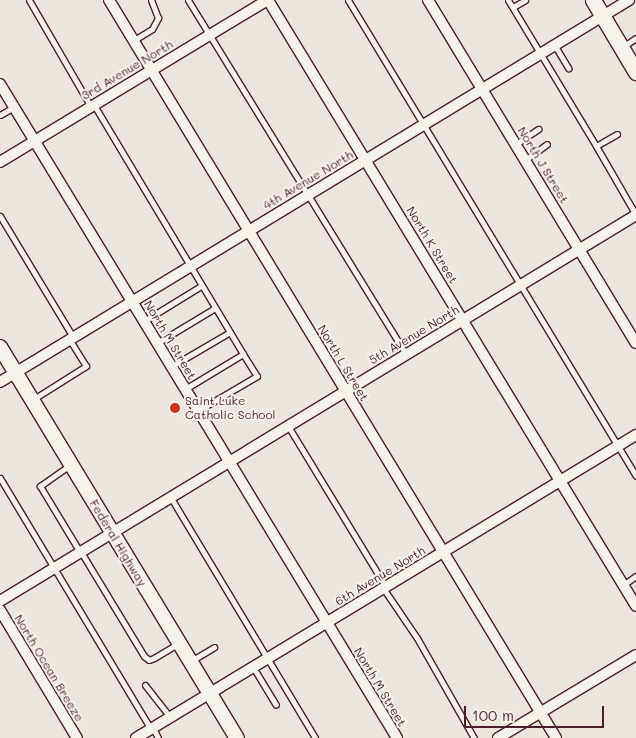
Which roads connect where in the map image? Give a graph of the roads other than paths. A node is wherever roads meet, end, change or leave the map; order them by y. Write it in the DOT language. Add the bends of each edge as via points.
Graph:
graph roads {
  1 [pos="29,0"];
  2 [pos="109,0"];
  3 [pos="151,0"];
  4 [pos="188,0"];
  5 [pos="268,0"];
  6 [pos="348,0"];
  7 [pos="428,0"];
  8 [pos="508,0"];
  9 [pos="525,0"];
  10 [pos="593,0"];
  11 [pos="629,0"];
  12 [pos="513,7"];
  13 [pos="602,16"];
  14 [pos="209,35"];
  15 [pos="636,38"];
  16 [pos="133,40"];
  17 [pos="554,45"];
  18 [pos="621,47"];
  19 [pos="540,54"];
  20 [pos="568,68"];
  21 [pos="151,70"];
  22 [pos="636,72"];
  23 [pos="1,88"];
  24 [pos="482,89"];
  25 [pos="93,106"];
  26 [pos="14,107"];
  27 [pos="0,116"];
  28 [pos="424,125"];
  29 [pos="538,130"];
  30 [pos="617,134"];
  31 [pos="35,141"];
  32 [pos="516,144"];
  33 [pos="547,144"];
  34 [pos="596,146"];
  35 [pos="365,160"];
  36 [pos="525,160"];
  37 [pos="0,162"];
  38 [pos="307,195"];
  39 [pos="636,215"];
  40 [pos="0,216"];
  41 [pos="249,231"];
  42 [pos="579,250"];
  43 [pos="190,266"];
  44 [pos="202,286"];
  45 [pos="520,286"];
  46 [pos="132,302"];
  47 [pos="215,308"];
  48 [pos="463,320"];
  49 [pos="144,321"];
  50 [pos="230,332"];
  51 [pos="71,338"];
  52 [pos="157,343"];
  53 [pos="636,343"];
  54 [pos="0,347"];
  55 [pos="243,354"];
  56 [pos="406,354"];
  57 [pos="171,366"];
  58 [pos="16,373"];
  59 [pos="0,382"];
  60 [pos="185,389"];
  61 [pos="346,391"];
  62 [pos="32,400"];
  63 [pos="198,410"];
  64 [pos="288,426"];
  65 [pos="636,435"];
  66 [pos="618,446"];
  67 [pos="229,462"];
  68 [pos="72,465"];
  69 [pos="636,476"];
  70 [pos="0,478"];
  71 [pos="560,481"];
  72 [pos="171,498"];
  73 [pos="112,533"];
  74 [pos="80,552"];
  75 [pos="443,552"];
  76 [pos="55,568"];
  77 [pos="636,576"];
  78 [pos="623,585"];
  79 [pos="384,588"];
  80 [pos="0,601"];
  81 [pos="636,606"];
  82 [pos="0,610"];
  83 [pos="326,622"];
  84 [pos="179,643"];
  85 [pos="214,647"];
  86 [pos="636,655"];
  87 [pos="268,658"];
  88 [pos="190,662"];
  89 [pos="253,667"];
  90 [pos="145,685"];
  91 [pos="210,694"];
  92 [pos="276,705"];
  93 [pos="543,711"];
  94 [pos="170,718"];
  95 [pos="152,728"];
  96 [pos="504,736"];
  97 [pos="77,738"];
  98 [pos="136,738"];
  99 [pos="158,738"];
  100 [pos="237,738"];
  101 [pos="314,738"];
  102 [pos="396,738"];
  103 [pos="474,738"];
  104 [pos="556,738"];
  1 -- 25 [label="lane"];
  2 -- 16 [label="street, North L Street"];
  3 -- 16 [label="lane" via="158,18 152,29"];
  4 -- 14 [label="lane"];
  5 -- 14 [label="street, 3rd Avenue North"];
  5 -- 35 [label="street, North K Street"];
  6 -- 28 [label="lane"];
  7 -- 24 [label="street, North J Street"];
  8 -- 12 [label="lane"];
  9 -- 12 [label="lane"];
  10 -- 13 [label="main road"];
  11 -- 13 [label="street, 4th Avenue North"];
  12 -- 19 [label="lane"];
  13 -- 17 [label="street, 4th Avenue North"];
  13 -- 18 [label="main road"];
  14 -- 21 [label="street, 3rd Avenue North"];
  14 -- 38 [label="lane"];
  15 -- 18 [label="lane"];
  16 -- 21 [label="street, North L Street"];
  17 -- 19 [label="street, 4th Avenue North"];
  17 -- 20 [label="lane"];
  18 -- 22 [label="main road"];
  19 -- 24 [label="street, 4th Avenue North"];
  19 -- 34 [label="lane"];
  21 -- 25 [label="street, 3rd Avenue North"];
  21 -- 41 [label="street, North L Street"];
  23 -- 26 [label="street, North M Street"];
  24 -- 28 [label="street, 4th Avenue North"];
  24 -- 32 [label="street, North J Street"];
  25 -- 31 [label="street, 3rd Avenue North"];
  25 -- 43 [label="lane"];
  26 -- 27 [label="lane"];
  26 -- 31 [label="street, North M Street"];
  28 -- 35 [label="street, 4th Avenue North"];
  28 -- 45 [label="lane"];
  29 -- 32 [label="lane"];
  30 -- 34 [label="lane"];
  31 -- 37 [label="street, 3rd Avenue North"];
  31 -- 46 [label="street, North M Street"];
  32 -- 36 [label="street, North J Street"];
  33 -- 36 [label="lane"];
  34 -- 39 [label="lane"];
  35 -- 38 [label="street, 4th Avenue North"];
  35 -- 48 [label="street, North K Street"];
  36 -- 42 [label="street, North J Street"];
  38 -- 41 [label="street, 4th Avenue North"];
  38 -- 56 [label="lane"];
  39 -- 42 [label="street, 5th Avenue North"];
  40 -- 51 [label="lane"];
  41 -- 43 [label="street, 4th Avenue North"];
  41 -- 61 [label="street, North L Street"];
  42 -- 45 [label="street, 5th Avenue North"];
  42 -- 53 [label="street, North J Street"];
  43 -- 44 [label="lane"];
  43 -- 46 [label="street, 4th Avenue North"];
  44 -- 47 [label="lane"];
  44 -- 49 [label="lane"];
  45 -- 48 [label="street, 5th Avenue North"];
  45 -- 66 [label="lane"];
  46 -- 49 [label="street, North M Street"];
  46 -- 51 [label="street, 4th Avenue North"];
  47 -- 50 [label="lane"];
  47 -- 52 [label="lane"];
  48 -- 56 [label="street, 5th Avenue North"];
  48 -- 71 [label="street, North K Street"];
  49 -- 52 [label="street, North M Street"];
  50 -- 55 [label="lane"];
  50 -- 57 [label="lane"];
  51 -- 58 [label="street, 4th Avenue North"];
  51 -- 62 [label="lane" via="86,366"];
  52 -- 57 [label="street, North M Street"];
  54 -- 58 [label="main road, Federal Highway"];
  55 -- 60 [label="lane"];
  55 -- 63 [label="lane" via="256,376"];
  56 -- 61 [label="street, 5th Avenue North"];
  57 -- 60 [label="street, North M Street"];
  58 -- 59 [label="street, 4th Avenue North"];
  58 -- 62 [label="main road, Federal Highway"];
  60 -- 63 [label="street, North M Street"];
  61 -- 64 [label="street, 5th Avenue North"];
  61 -- 75 [label="street, North L Street"];
  62 -- 68 [label="main road, Federal Highway"];
  63 -- 67 [label="street, North M Street"];
  64 -- 67 [label="street, 5th Avenue North"];
  64 -- 79 [label="lane"];
  65 -- 66 [label="street, 6th Avenue North"];
  66 -- 69 [label="lane"];
  66 -- 71 [label="street, 6th Avenue North"];
  67 -- 72 [label="street, 5th Avenue North"];
  67 -- 83 [label="street, North M Street"];
  68 -- 73 [label="main road, Federal Highway"];
  68 -- 74 [label="lane" via="40,486"];
  70 -- 76 [label="lane"];
  71 -- 75 [label="street, 6th Avenue North"];
  71 -- 78 [label="street, North K Street"];
  72 -- 73 [label="street, 5th Avenue North"];
  72 -- 87 [label="lane"];
  73 -- 74 [label="street, 5th Avenue North"];
  73 -- 84 [label="main road, Federal Highway"];
  74 -- 76 [label="street, 5th Avenue North"];
  74 -- 84 [label="lane" via="144,656 149,660"];
  75 -- 79 [label="street, 6th Avenue North"];
  75 -- 93 [label="street, North L Street"];
  76 -- 80 [label="street, 5th Avenue North"];
  76 -- 95 [label="lane"];
  77 -- 78 [label="lane"];
  78 -- 81 [label="street, North K Street"];
  79 -- 83 [label="street, 6th Avenue North"];
  79 -- 103 [label="lane" via="417,638"];
  82 -- 97 [label="street, North Ocean Breeze"];
  83 -- 87 [label="street, 6th Avenue North"];
  83 -- 102 [label="street, North M Street"];
  84 -- 88 [label="main road, Federal Highway"];
  85 -- 88 [label="lane"];
  86 -- 93 [label="street"];
  87 -- 89 [label="street, 6th Avenue North"];
  87 -- 101 [label="lane"];
  88 -- 91 [label="main road, Federal Highway"];
  89 -- 91 [label="street, 6th Avenue North"];
  89 -- 92 [label="lane"];
  90 -- 94 [label="lane"];
  91 -- 94 [label="street, 6th Avenue North"];
  91 -- 100 [label="main road, Federal Highway"];
  93 -- 96 [label="street"];
  93 -- 104 [label="street, North L Street"];
  94 -- 95 [label="street, 6th Avenue North"];
  95 -- 98 [label="street, 6th Avenue North"];
  95 -- 99 [label="lane"];
}
